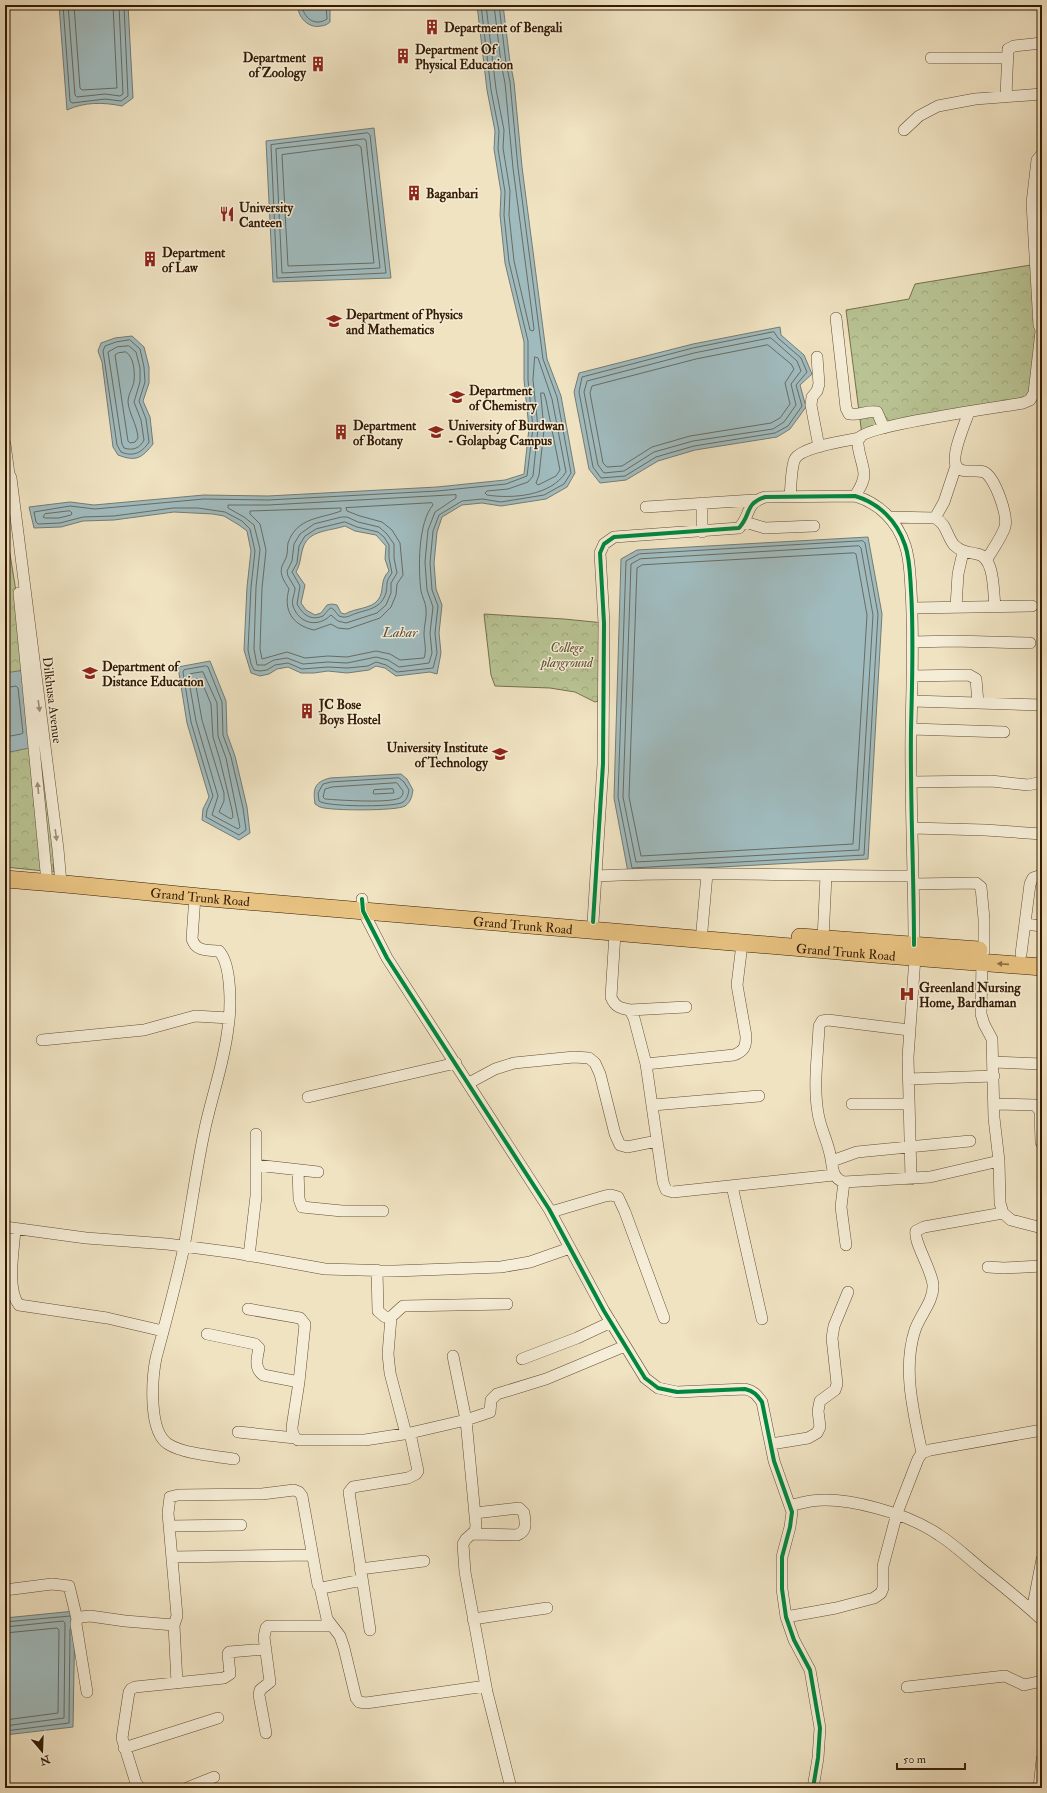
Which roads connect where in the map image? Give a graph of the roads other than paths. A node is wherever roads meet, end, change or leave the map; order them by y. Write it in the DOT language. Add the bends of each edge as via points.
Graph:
graph roads {
  1 [pos="1042,43"];
  2 [pos="931,58"];
  3 [pos="1007,58"];
  4 [pos="1042,94"];
  5 [pos="1006,96"];
  6 [pos="904,130"];
  7 [pos="1042,154"];
  8 [pos="836,318"];
  9 [pos="1041,332"];
  10 [pos="817,357"];
  11 [pos="969,412"];
  12 [pos="884,428"];
  13 [pos="860,438"];
  14 [pos="5,444"];
  15 [pos="819,447"];
  16 [pos="956,466"];
  17 [pos="855,496"];
  18 [pos="790,497"];
  19 [pos="754,500"];
  20 [pos="702,503"];
  21 [pos="646,506"];
  22 [pos="889,517"];
  23 [pos="934,518"];
  24 [pos="745,522"];
  25 [pos="814,526"];
  26 [pos="702,532"];
  27 [pos="963,552"];
  28 [pos="987,559"];
  29 [pos="994,606"];
  30 [pos="1032,606"];
  31 [pos="912,608"];
  32 [pos="956,608"];
  33 [pos="913,642"];
  34 [pos="1030,643"];
  35 [pos="912,676"];
  36 [pos="912,701"];
  37 [pos="978,703"];
  38 [pos="1042,705"];
  39 [pos="911,729"];
  40 [pos="1004,732"];
  41 [pos="911,782"];
  42 [pos="1042,782"];
  43 [pos="912,828"];
  44 [pos="1042,834"];
  45 [pos="5,870"];
  46 [pos="707,874"];
  47 [pos="1042,875"];
  48 [pos="596,876"];
  49 [pos="826,876"];
  50 [pos="54,878"];
  51 [pos="5,879"];
  52 [pos="914,880"];
  53 [pos="194,896"];
  54 [pos="363,905"];
  55 [pos="593,922"];
  56 [pos="1025,924"];
  57 [pos="1042,926"];
  58 [pos="702,930"];
  59 [pos="615,933"];
  60 [pos="823,939"];
  61 [pos="742,944"];
  62 [pos="914,951"];
  63 [pos="1021,954"];
  64 [pos="1042,955"];
  65 [pos="983,956"];
  66 [pos="1042,967"];
  67 [pos="686,1007"];
  68 [pos="630,1010"];
  69 [pos="229,1018"];
  70 [pos="909,1030"];
  71 [pos="42,1040"];
  72 [pos="993,1062"];
  73 [pos="456,1063"];
  74 [pos="646,1064"];
  75 [pos="1042,1064"];
  76 [pos="994,1076"];
  77 [pos="908,1079"];
  78 [pos="469,1083"];
  79 [pos="759,1096"];
  80 [pos="308,1097"];
  81 [pos="852,1104"];
  82 [pos="909,1104"];
  83 [pos="994,1104"];
  84 [pos="653,1105"];
  85 [pos="256,1134"];
  86 [pos="657,1141"];
  87 [pos="970,1142"];
  88 [pos="1041,1142"];
  89 [pos="910,1146"];
  90 [pos="832,1161"];
  91 [pos="1000,1161"];
  92 [pos="256,1165"];
  93 [pos="298,1170"];
  94 [pos="318,1172"];
  95 [pos="834,1175"];
  96 [pos="911,1179"];
  97 [pos="844,1182"];
  98 [pos="732,1186"];
  99 [pos="383,1211"];
  100 [pos="551,1212"];
  101 [pos="1003,1213"];
  102 [pos="10,1228"];
  103 [pos="1042,1228"];
  104 [pos="846,1245"];
  105 [pos="184,1246"];
  106 [pos="570,1248"];
  107 [pos="250,1256"];
  108 [pos="1042,1266"];
  109 [pos="988,1267"];
  110 [pos="377,1270"];
  111 [pos="848,1292"];
  112 [pos="507,1304"];
  113 [pos="248,1309"];
  114 [pos="391,1317"];
  115 [pos="664,1318"];
  116 [pos="762,1319"];
  117 [pos="611,1322"];
  118 [pos="163,1331"];
  119 [pos="207,1334"];
  120 [pos="626,1346"];
  121 [pos="453,1356"];
  122 [pos="522,1359"];
  123 [pos="299,1382"];
  124 [pos="466,1420"];
  125 [pos="1042,1430"];
  126 [pos="238,1432"];
  127 [pos="408,1434"];
  128 [pos="295,1438"];
  129 [pos="770,1444"];
  130 [pos="922,1453"];
  131 [pos="234,1459"];
  132 [pos="790,1506"];
  133 [pos="475,1513"];
  134 [pos="897,1513"];
  135 [pos="241,1525"];
  136 [pos="170,1526"];
  137 [pos="473,1534"];
  138 [pos="312,1555"];
  139 [pos="172,1557"];
  140 [pos="1042,1558"];
  141 [pos="424,1561"];
  142 [pos="361,1574"];
  143 [pos="320,1587"];
  144 [pos="5,1590"];
  145 [pos="548,1608"];
  146 [pos="1032,1611"];
  147 [pos="786,1617"];
  148 [pos="77,1619"];
  149 [pos="473,1619"];
  150 [pos="1042,1620"];
  151 [pos="174,1625"];
  152 [pos="331,1626"];
  153 [pos="370,1630"];
  154 [pos="266,1649"];
  155 [pos="1042,1681"];
  156 [pos="177,1683"];
  157 [pos="486,1686"];
  158 [pos="907,1686"];
  159 [pos="87,1692"];
  160 [pos="218,1718"];
  161 [pos="266,1733"];
  162 [pos="124,1748"];
  163 [pos="1042,1759"];
  164 [pos="214,1777"];
  165 [pos="140,1788"];
  166 [pos="187,1788"];
  167 [pos="510,1788"];
  168 [pos="812,1788"];
  169 [pos="1039,1788"];
  1 -- 3 [label="street" via="1014,46 1008,49"];
  2 -- 3 [label="street"];
  3 -- 5 [label="street"];
  4 -- 5 [label="street"];
  5 -- 6 [label="street" via="938,106 918,116"];
  7 -- 9 [label="street" via="1037,160 1032,203"];
  8 -- 12 [label="street" via="846,408 849,414 877,412"];
  9 -- 11 [label="street" via="1034,393 1030,400"];
  10 -- 15 [label="street" via="819,384 812,397 811,406"];
  11 -- 12 [label="street"];
  11 -- 16 [label="street" via="955,453"];
  12 -- 13 [label="street" via="866,433"];
  13 -- 15 [label="street"];
  13 -- 17 [label="street" via="858,443 864,473"];
  14 -- 50 [label="street, Dilkhusa Avenue" via="9,474 5,481 22,586"];
  15 -- 18 [label="street" via="800,454 794,460"];
  16 -- 23 [label="street" via="944,502"];
  16 -- 28 [label="street" via="962,471 982,471 988,475 994,483 1004,510 1004,528"];
  17 -- 18 [label="street"];
  17 -- 22 [label="street" via="867,500"];
  18 -- 19 [label="street" via="765,497"];
  19 -- 20 [label="street"];
  19 -- 24 [label="street"];
  20 -- 21 [label="street"];
  20 -- 26 [label="street"];
  22 -- 23 [label="street"];
  22 -- 31 [label="street" via="897,526 905,545"];
  23 -- 27 [label="street" via="941,521 954,545"];
  24 -- 25 [label="street" via="765,528"];
  24 -- 26 [label="street" via="739,528"];
  26 -- 48 [label="street" via="614,537 604,544 600,553 604,623 603,764"];
  27 -- 28 [label="street" via="979,554"];
  27 -- 32 [label="street" via="958,574"];
  28 -- 29 [label="street" via="990,565"];
  29 -- 30 [label="street"];
  29 -- 32 [label="street"];
  31 -- 32 [label="street"];
  31 -- 33 [label="street"];
  33 -- 34 [label="street"];
  33 -- 35 [label="street"];
  35 -- 36 [label="street"];
  35 -- 37 [label="street" via="969,675 976,679"];
  36 -- 37 [label="street"];
  36 -- 39 [label="street"];
  37 -- 38 [label="street"];
  39 -- 40 [label="street"];
  39 -- 41 [label="street"];
  41 -- 42 [label="street" via="991,781 1028,785"];
  41 -- 43 [label="street"];
  43 -- 44 [label="street"];
  43 -- 52 [label="street"];
  45 -- 50 [label="main road, Grand Trunk Road"];
  46 -- 48 [label="street"];
  46 -- 49 [label="street"];
  46 -- 58 [label="street"];
  47 -- 56 [label="street" via="1033,878 1030,884"];
  48 -- 55 [label="street"];
  49 -- 52 [label="street"];
  49 -- 60 [label="street"];
  50 -- 51 [label="main road, Grand Trunk Road"];
  50 -- 53 [label="main road, Grand Trunk Road"];
  50 -- 54 [label="main road, Grand Trunk Road"];
  52 -- 62 [label="street"];
  52 -- 65 [label="street" via="976,883 981,886 984,919"];
  53 -- 54 [label="main road, Grand Trunk Road"];
  53 -- 69 [label="street" via="192,939 198,949 219,951 223,956 228,978"];
  54 -- 55 [label="main road, Grand Trunk Road"];
  54 -- 59 [label="main road, Grand Trunk Road"];
  54 -- 73 [label="street" via="387,958"];
  55 -- 58 [label="main road, Grand Trunk Road"];
  56 -- 57 [label="street"];
  56 -- 63 [label="street"];
  58 -- 60 [label="main road, Grand Trunk Road"];
  59 -- 61 [label="main road, Grand Trunk Road"];
  59 -- 68 [label="street" via="610,997 619,1008"];
  60 -- 62 [label="main road, Grand Trunk Road"];
  61 -- 62 [label="main road, Grand Trunk Road"];
  61 -- 74 [label="street" via="737,985 746,1036 743,1051 734,1055"];
  62 -- 65 [label="main road, Grand Trunk Road"];
  62 -- 70 [label="street" via="913,999"];
  63 -- 64 [label="main road, Grand Trunk Road"];
  63 -- 65 [label="main road, Grand Trunk Road"];
  66 -- 65 [label="main road, Grand Trunk Road, one-way"];
  65 -- 72 [label="street" via="981,1014 992,1039"];
  67 -- 68 [label="street"];
  68 -- 74 [label="street"];
  69 -- 71 [label="street" via="195,1016 144,1030"];
  69 -- 105 [label="street" via="220,1072 200,1150"];
  70 -- 77 [label="street"];
  70 -- 90 [label="street" via="828,1020 822,1021 819,1026 817,1110"];
  72 -- 75 [label="street"];
  72 -- 76 [label="street"];
  73 -- 78 [label="street"];
  73 -- 80 [label="street"];
  74 -- 84 [label="street"];
  76 -- 77 [label="street"];
  76 -- 83 [label="street"];
  77 -- 82 [label="street"];
  78 -- 86 [label="street" via="495,1069 514,1063 589,1058 595,1063 600,1074 620,1145 627,1147"];
  78 -- 100 [label="street"];
  79 -- 84 [label="street"];
  81 -- 82 [label="street"];
  82 -- 89 [label="street"];
  83 -- 88 [label="street" via="1035,1105 1040,1111"];
  83 -- 91 [label="street"];
  84 -- 86 [label="street"];
  85 -- 92 [label="street"];
  86 -- 98 [label="street" via="666,1190 673,1192"];
  87 -- 89 [label="street"];
  89 -- 90 [label="street" via="857,1152"];
  89 -- 96 [label="street"];
  90 -- 95 [label="street"];
  91 -- 96 [label="street" via="952,1173"];
  91 -- 101 [label="street" via="1000,1203"];
  92 -- 93 [label="street"];
  92 -- 107 [label="street" via="256,1202"];
  93 -- 94 [label="street"];
  93 -- 99 [label="street" via="302,1207 342,1211"];
  95 -- 97 [label="street"];
  95 -- 98 [label="street"];
  96 -- 97 [label="street"];
  97 -- 104 [label="street" via="842,1218"];
  98 -- 116 [label="street"];
  100 -- 106 [label="street"];
  100 -- 115 [label="street" via="605,1196 618,1198"];
  101 -- 103 [label="street" via="1011,1220"];
  101 -- 130 [label="street" via="924,1227 916,1231 916,1240 926,1260 933,1286 932,1297 915,1330 910,1356 912,1399"];
  102 -- 105 [label="street" via="86,1238"];
  102 -- 118 [label="street" via="12,1278 14,1295 19,1305 88,1315"];
  105 -- 107 [label="street"];
  105 -- 118 [label="street"];
  106 -- 110 [label="street" via="530,1262 501,1267"];
  106 -- 117 [label="street"];
  107 -- 110 [label="street" via="325,1269"];
  108 -- 109 [label="street"];
  110 -- 114 [label="street" via="378,1312 385,1318"];
  111 -- 129 [label="street" via="834,1326 832,1338 837,1384 835,1390 820,1402 820,1427 817,1433 808,1438"];
  112 -- 114 [label="street" via="403,1306"];
  113 -- 123 [label="street" via="304,1320"];
  114 -- 127 [label="street" via="388,1354 390,1373"];
  117 -- 120 [label="street"];
  117 -- 122 [label="street"];
  118 -- 131 [label="street" via="153,1375 152,1393 154,1412 163,1440 176,1448"];
  119 -- 123 [label="street" via="255,1344 259,1348 257,1363 260,1373"];
  120 -- 124 [label="street" via="546,1379 497,1394 491,1400 490,1412"];
  120 -- 129 [label="street" via="645,1378 658,1388 677,1392 752,1390 762,1402"];
  121 -- 124 [label="street"];
  123 -- 128 [label="street" via="292,1427"];
  124 -- 127 [label="street"];
  124 -- 133 [label="street"];
  125 -- 130 [label="street"];
  126 -- 128 [label="street"];
  127 -- 128 [label="street" via="339,1441"];
  127 -- 142 [label="street" via="418,1471 416,1474 408,1478 353,1487 349,1492"];
  129 -- 132 [label="street"];
  130 -- 134 [label="street"];
  132 -- 134 [label="street" via="812,1501 833,1501"];
  132 -- 147 [label="street" via="792,1517 782,1557 782,1589"];
  133 -- 137 [label="street" via="476,1526"];
  133 -- 137 [label="street" via="519,1508 524,1513 526,1523 522,1533 517,1535"];
  134 -- 146 [label="street" via="940,1535"];
  134 -- 147 [label="street" via="883,1566 881,1593 874,1598 836,1608"];
  135 -- 136 [label="street"];
  136 -- 138 [label="street" via="170,1497 262,1494 294,1490 302,1496"];
  136 -- 139 [label="street"];
  137 -- 149 [label="street" via="464,1544 465,1572"];
  138 -- 139 [label="street"];
  138 -- 143 [label="street"];
  139 -- 151 [label="street" via="177,1616"];
  140 -- 146 [label="street"];
  141 -- 142 [label="street"];
  142 -- 143 [label="street"];
  142 -- 153 [label="street"];
  143 -- 152 [label="street" via="324,1610"];
  144 -- 148 [label="street" via="52,1584 69,1586"];
  145 -- 149 [label="street"];
  146 -- 150 [label="street"];
  147 -- 168 [label="street" via="794,1640 810,1670 815,1694 820,1744"];
  148 -- 151 [label="street" via="90,1616"];
  148 -- 159 [label="street"];
  149 -- 157 [label="street"];
  151 -- 156 [label="street"];
  152 -- 154 [label="street" via="268,1626 264,1631"];
  152 -- 157 [label="street" via="340,1636 359,1702"];
  154 -- 156 [label="street" via="229,1652 230,1674 224,1678"];
  154 -- 161 [label="street" via="270,1682 260,1690 259,1695"];
  155 -- 158 [label="street" via="1024,1685 1005,1676"];
  156 -- 162 [label="street" via="135,1687 128,1692 122,1738"];
  157 -- 167 [label="street"];
  160 -- 162 [label="street"];
  162 -- 165 [label="street"];
  163 -- 169 [label="street"];
  164 -- 166 [label="street"];
}
